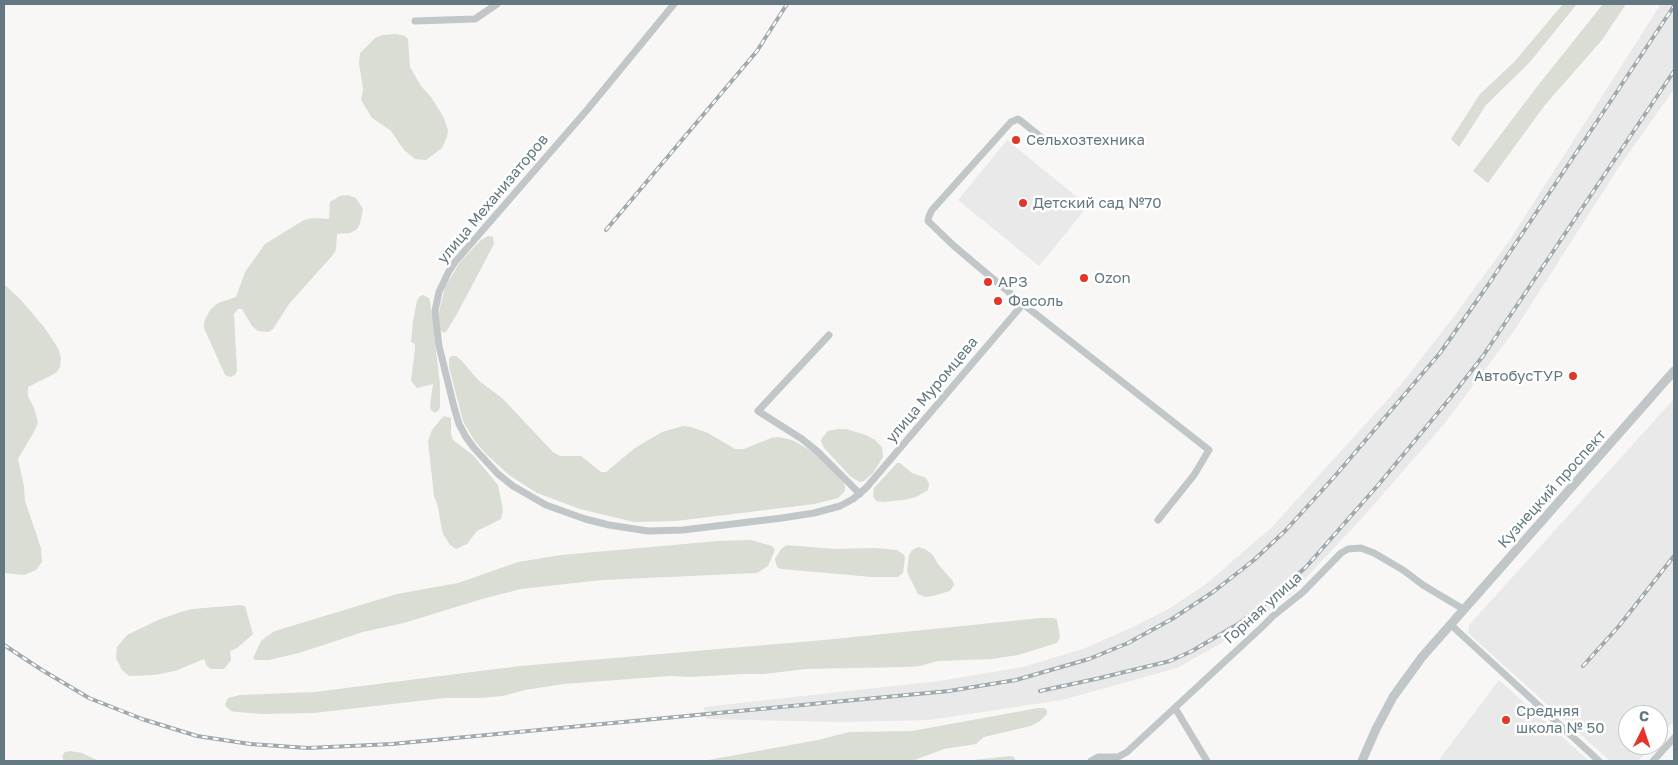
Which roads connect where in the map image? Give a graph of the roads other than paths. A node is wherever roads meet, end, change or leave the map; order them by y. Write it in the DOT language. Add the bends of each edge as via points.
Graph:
graph roads {
  1 [pos="497,4"];
  2 [pos="674,4"];
  3 [pos="415,21"];
  4 [pos="1042,138"];
  5 [pos="1023,304"];
  6 [pos="829,336"];
  7 [pos="1674,371"];
  8 [pos="860,494"];
  9 [pos="1158,520"];
  10 [pos="1464,609"];
  11 [pos="1450,624"];
  12 [pos="1175,708"];
  13 [pos="1674,738"];
  14 [pos="1091,761"];
  15 [pos="1207,761"];
  16 [pos="1362,761"];
  17 [pos="1599,761"];
  18 [pos="1652,761"];
  1 -- 3 [label="street" via="475,18"];
  2 -- 8 [label="street, улица Механизаторов" via="444,280 436,302 436,322 446,376 460,424 474,448 498,474 530,497 585,518 629,528 662,531 782,518 840,506"];
  4 -- 5 [label="street" via="1021,121 1014,120 981,154 928,221"];
  5 -- 8 [label="street, улица Муромцева"];
  5 -- 9 [label="street" via="1209,450 1194,475"];
  6 -- 8 [label="street" via="758,411 816,450"];
  7 -- 10 [label="street, Кузнецкий проспект"];
  10 -- 11 [label="street, Кузнецкий проспект"];
  10 -- 12 [label="street, Горная улица" via="1374,553 1361,548 1348,549"];
  11 -- 16 [label="street, Кузнецкий проспект" via="1393,697"];
  11 -- 17 [label="street"];
  12 -- 14 [label="street, Горная улица" via="1123,755 1098,757"];
  12 -- 15 [label="street"];
  13 -- 18 [label="street"];
}
